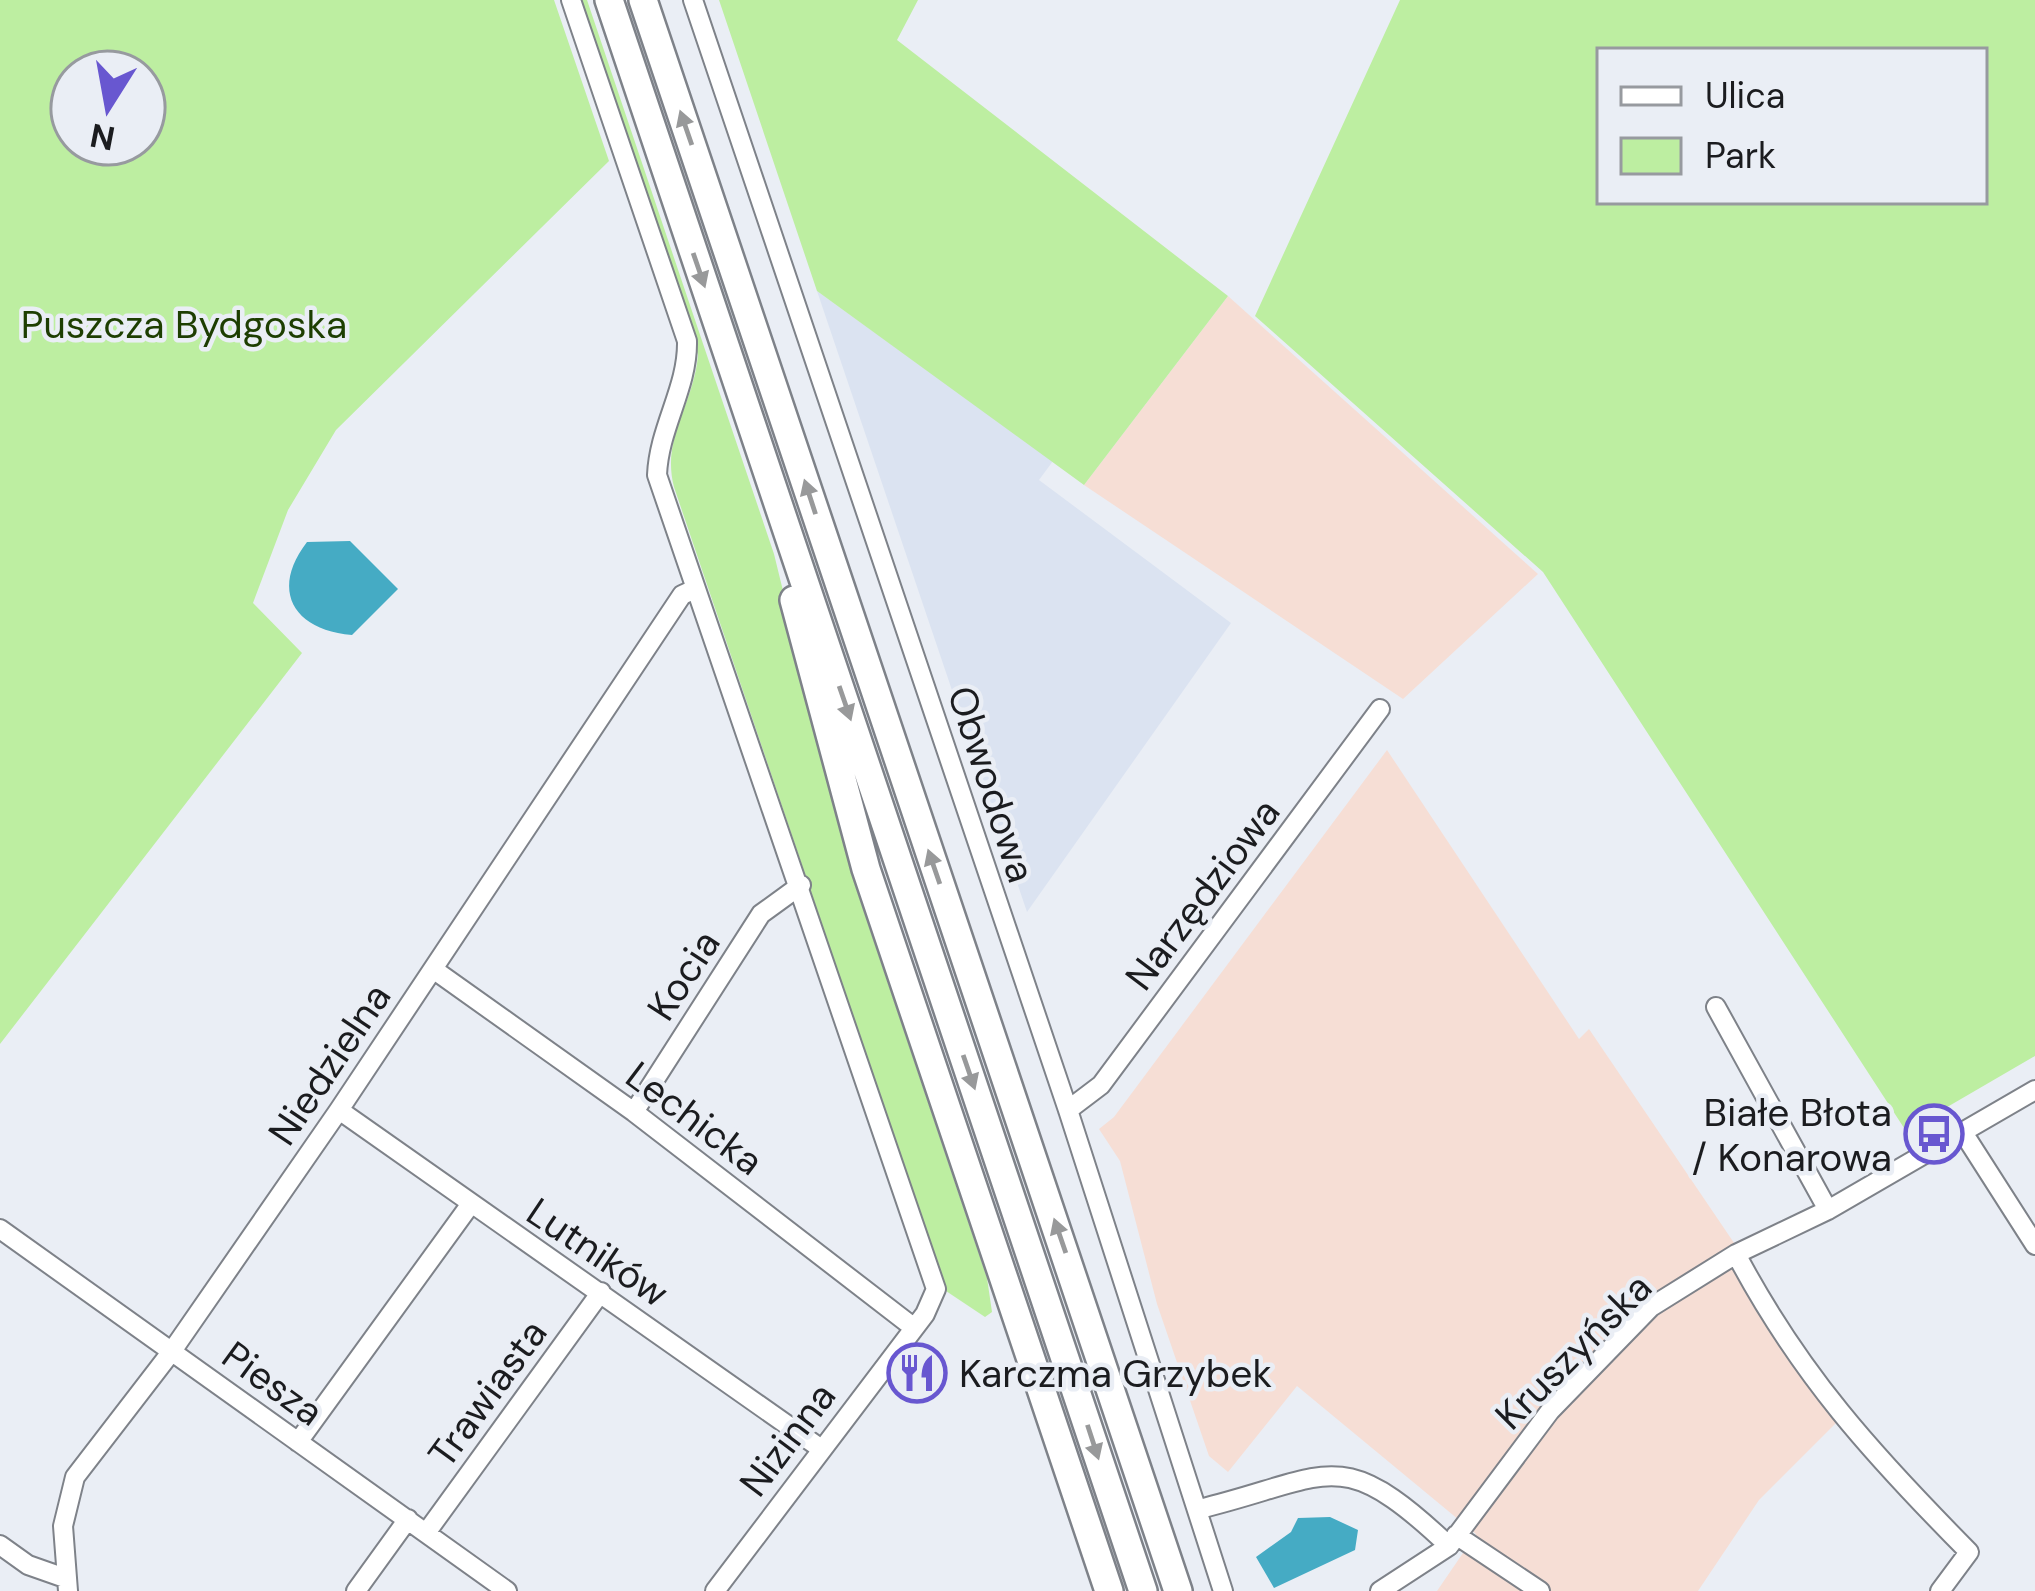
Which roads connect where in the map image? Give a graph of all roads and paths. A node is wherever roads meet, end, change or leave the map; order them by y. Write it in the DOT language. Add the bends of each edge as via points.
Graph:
graph roads {
  1 [pos="572,0"];
  2 [pos="609,0"];
  3 [pos="643,0"];
  4 [pos="693,0"];
  5 [pos="779,513"];
  6 [pos="695,589"];
  7 [pos="1380,709"];
  8 [pos="800,885"];
  9 [pos="433,968"];
  10 [pos="1716,1007"];
  11 [pos="2035,1090"];
  12 [pos="339,1110"];
  13 [pos="1068,1110"];
  14 [pos="634,1112"];
  15 [pos="1964,1134"];
  16 [pos="470,1205"];
  17 [pos="1828,1210"];
  18 [pos="0,1229"];
  19 [pos="2035,1245"];
  20 [pos="1736,1253"];
  21 [pos="601,1292"];
  22 [pos="913,1327"];
  23 [pos="172,1351"];
  24 [pos="298,1442"];
  25 [pos="820,1448"];
  26 [pos="1199,1509"];
  27 [pos="408,1519"];
  28 [pos="426,1532"];
  29 [pos="1453,1540"];
  30 [pos="0,1544"];
  31 [pos="66,1584"];
  32 [pos="356,1591"];
  33 [pos="508,1591"];
  34 [pos="715,1591"];
  35 [pos="1109,1591"];
  36 [pos="1143,1591"];
  37 [pos="1178,1591"];
  38 [pos="1223,1591"];
  39 [pos="1380,1591"];
  40 [pos="1540,1591"];
  41 [pos="1940,1591"];
  1 -- 6 [label="street, Nizinna" via="687,341 688,367 660,439 657,475"];
  2 -- 5 [label="highway, one-way"];
  37 -- 3 [label="highway, one-way"];
  4 -- 13 [label="street, Obwodowa"];
  5 -- 35 [label="highway" via="799,624 855,834"];
  5 -- 36 [label="highway, one-way"];
  6 -- 8 [label="street, Nizinna"];
  6 -- 9 [label="street, Niedzielna" via="682,595 580,740"];
  7 -- 13 [label="street, Narzędziowa" via="1101,1085"];
  8 -- 14 [label="street, Kocia" via="761,914"];
  8 -- 22 [label="street, Nizinna" via="931,1262 936,1289"];
  9 -- 12 [label="street, Niedzielna"];
  9 -- 14 [label="street, Lechicka"];
  10 -- 17 [label="street"];
  11 -- 15 [label="street, Kruszyńska"];
  12 -- 16 [label="street, Lutników"];
  12 -- 23 [label="street, Niedzielna"];
  13 -- 26 [label="street, Obwodowa"];
  14 -- 22 [label="street, Lechicka"];
  15 -- 17 [label="street, Kruszyńska"];
  15 -- 19 [label="street"];
  16 -- 21 [label="street, Lutników"];
  16 -- 24 [label="street"];
  17 -- 20 [label="street, Kruszyńska"];
  18 -- 23 [label="street, Piesza"];
  20 -- 29 [label="street, Kruszyńska" via="1651,1307 1550,1411"];
  20 -- 41 [label="street" via="1798,1360 1859,1441 1969,1552"];
  21 -- 25 [label="street, Lutników"];
  21 -- 28 [label="street, Trawiasta"];
  22 -- 25 [label="street, Nizinna"];
  23 -- 24 [label="street, Piesza"];
  23 -- 31 [label="street, Niedzielna" via="75,1477 64,1510"];
  24 -- 27 [label="street, Piesza"];
  25 -- 34 [label="street, Nizinna"];
  26 -- 29 [label="street" via="1305,1476 1355,1478 1399,1498"];
  26 -- 38 [label="street, Obwodowa"];
  27 -- 28 [label="street, Piesza"];
  27 -- 32 [label="street"];
  28 -- 33 [label="street, Piesza"];
  29 -- 39 [label="street, Kruszyńska"];
  29 -- 40 [label="street"];
  30 -- 31 [label="street"];
}
